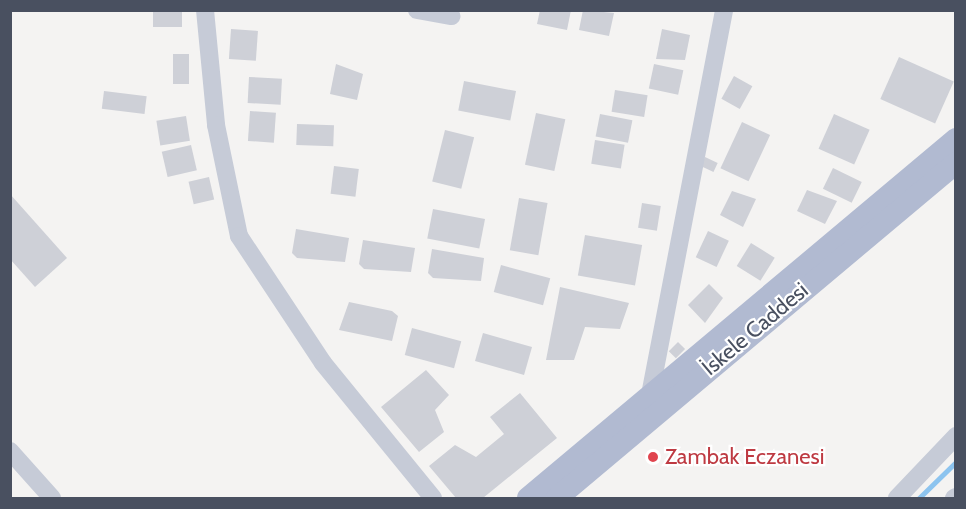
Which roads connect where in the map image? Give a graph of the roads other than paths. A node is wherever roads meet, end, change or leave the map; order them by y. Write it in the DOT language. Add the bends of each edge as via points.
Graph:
graph roads {
  1 [pos="205,10"];
  2 [pos="417,10"];
  3 [pos="724,10"];
  4 [pos="451,16"];
  5 [pos="956,139"];
  6 [pos="956,163"];
  7 [pos="655,401"];
  8 [pos="956,436"];
  9 [pos="10,451"];
  10 [pos="52,498"];
  11 [pos="433,498"];
  12 [pos="528,498"];
  13 [pos="557,498"];
  14 [pos="897,498"];
  1 -- 11 [label="street" via="216,125 238,236 323,363"];
  2 -- 4 [label="street"];
  3 -- 7 [label="street"];
  5 -- 7 [label="main road"];
  6 -- 7 [label="main road, İskele Caddesi"];
  7 -- 12 [label="main road"];
  7 -- 13 [label="main road, İskele Caddesi"];
  8 -- 14 [label="street"];
  9 -- 10 [label="street"];
}
